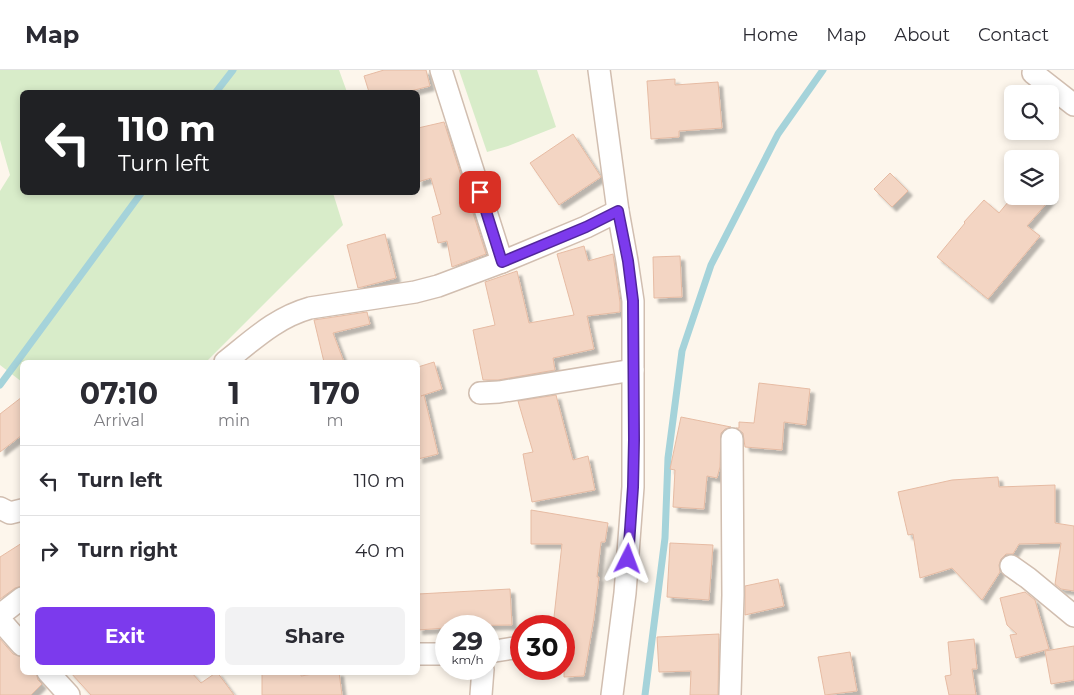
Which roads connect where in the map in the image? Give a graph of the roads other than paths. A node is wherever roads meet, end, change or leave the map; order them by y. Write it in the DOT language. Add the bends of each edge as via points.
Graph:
graph roads {
  1 [pos="442,70"];
  2 [pos="599,70"];
  3 [pos="1033,73"];
  4 [pos="1074,105"];
  5 [pos="618,211"];
  6 [pos="502,262"];
  7 [pos="228,360"];
  8 [pos="634,370"];
  9 [pos="480,393"];
  10 [pos="732,439"];
  11 [pos="0,508"];
  12 [pos="20,510"];
  13 [pos="1011,566"];
  14 [pos="20,600"];
  15 [pos="0,615"];
  16 [pos="1074,616"];
  17 [pos="0,620"];
  18 [pos="20,643"];
  19 [pos="420,654"];
  20 [pos="435,654"];
  21 [pos="51,675"];
  22 [pos="482,680"];
  23 [pos="69,695"];
  24 [pos="481,695"];
  25 [pos="612,695"];
  26 [pos="730,695"];
  1 -- 6 [label="street"];
  2 -- 5 [label="street"];
  3 -- 4 [label="street"];
  5 -- 6 [label="street"];
  5 -- 8 [label="street" via="633,301"];
  6 -- 7 [label="street" via="415,292 295,312 273,324"];
  8 -- 9 [label="street"];
  8 -- 25 [label="street" via="633,487 626,593"];
  10 -- 26 [label="street"];
  11 -- 12 [label="street" via="10,513"];
  13 -- 16 [label="street"];
  14 -- 15 [label="street"];
  17 -- 18 [label="street"];
  19 -- 20 [label="street"];
  21 -- 23 [label="street"];
  22 -- 24 [label="street"];
}
